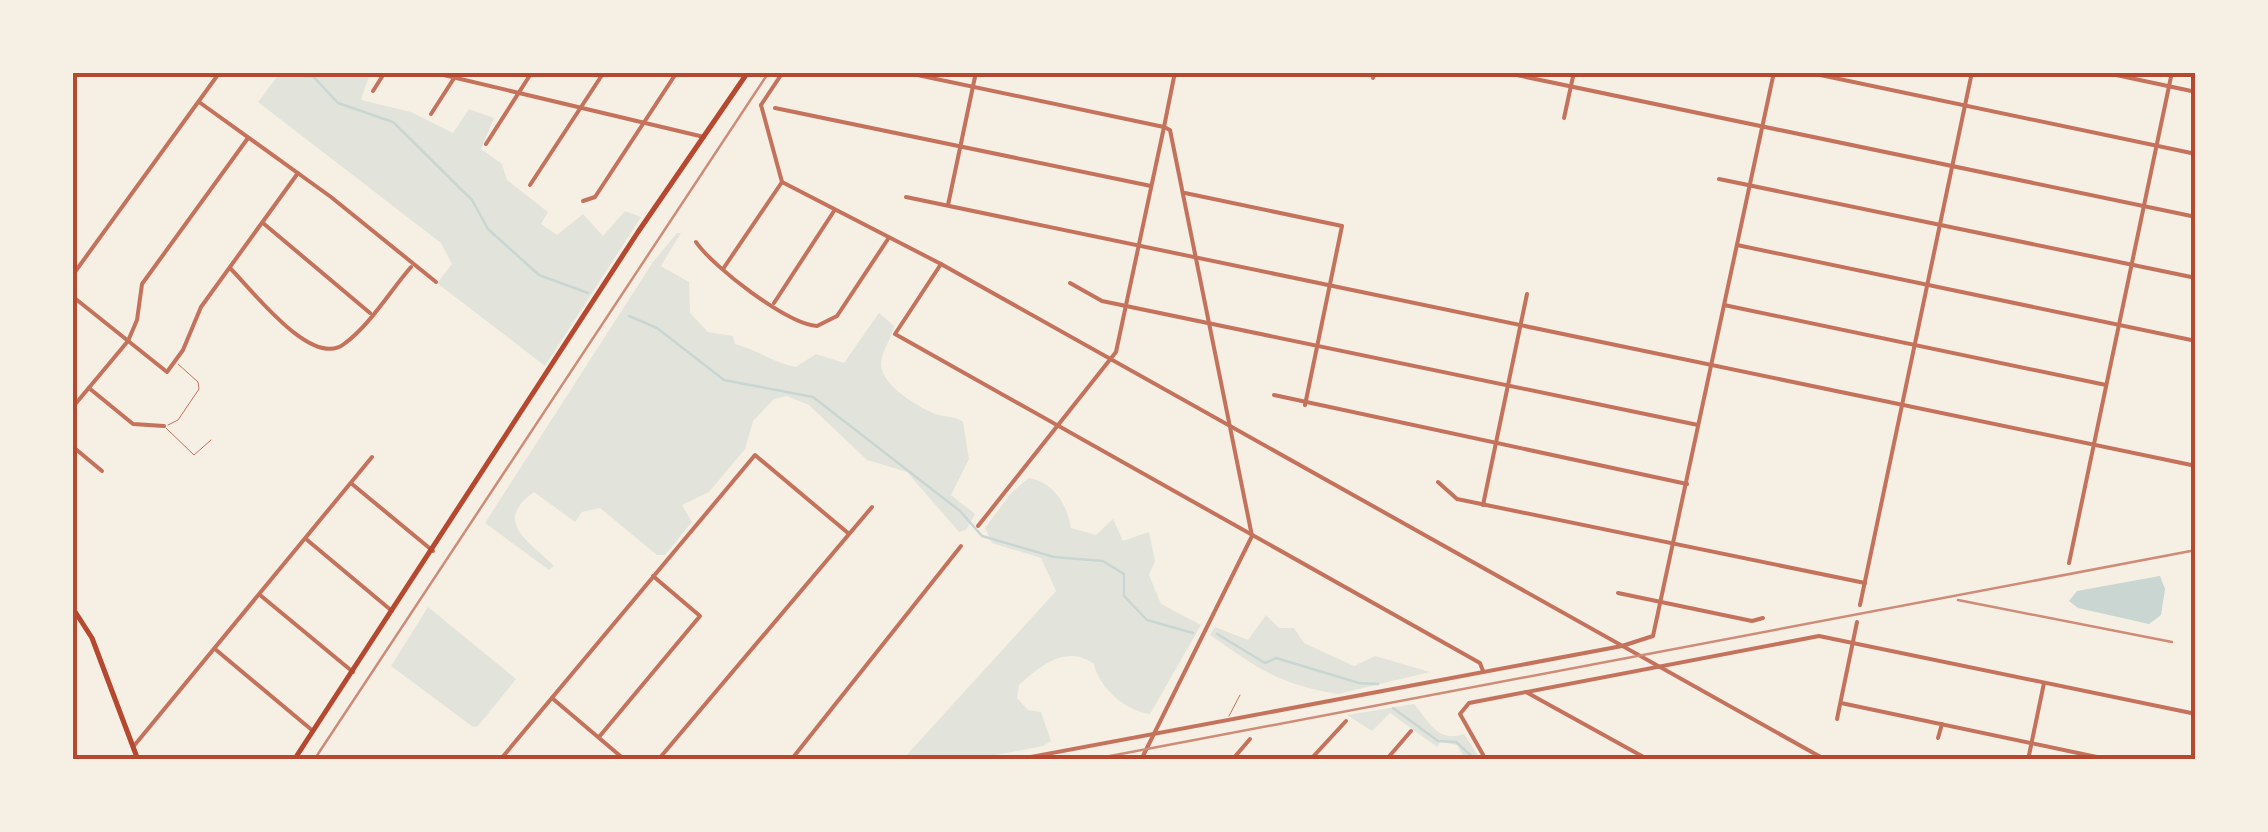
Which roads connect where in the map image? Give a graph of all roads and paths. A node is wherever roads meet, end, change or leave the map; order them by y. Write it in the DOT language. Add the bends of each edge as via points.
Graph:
graph roads {
  1 [pos="386,72"];
  2 [pos="432,72"];
  3 [pos="532,72"];
  4 [pos="604,72"];
  5 [pos="677,72"];
  6 [pos="748,72"];
  7 [pos="782,72"];
  8 [pos="903,72"];
  9 [pos="976,72"];
  10 [pos="1175,72"];
  11 [pos="1502,72"];
  12 [pos="1574,72"];
  13 [pos="1774,72"];
  14 [pos="1806,72"];
  15 [pos="1972,72"];
  16 [pos="2102,72"];
  17 [pos="2172,72"];
  18 [pos="457,75"];
  19 [pos="216,76"];
  20 [pos="1572,86"];
  21 [pos="2169,86"];
  22 [pos="973,87"];
  23 [pos="373,91"];
  24 [pos="2196,92"];
  25 [pos="519,93"];
  26 [pos="198,102"];
  27 [pos="1965,106"];
  28 [pos="582,108"];
  29 [pos="775,108"];
  30 [pos="431,114"];
  31 [pos="1564,118"];
  32 [pos="644,123"];
  33 [pos="1762,126"];
  34 [pos="1164,127"];
  35 [pos="704,137"];
  36 [pos="248,138"];
  37 [pos="486,144"];
  38 [pos="960,146"];
  39 [pos="2157,146"];
  40 [pos="2196,154"];
  41 [pos="1952,165"];
  42 [pos="298,173"];
  43 [pos="1720,180"];
  44 [pos="782,182"];
  45 [pos="1750,185"];
  46 [pos="530,186"];
  47 [pos="1152,186"];
  48 [pos="1185,193"];
  49 [pos="906,197"];
  50 [pos="583,201"];
  51 [pos="948,206"];
  52 [pos="2144,206"];
  53 [pos="834,211"];
  54 [pos="2196,217"];
  55 [pos="262,223"];
  56 [pos="1940,226"];
  57 [pos="888,239"];
  58 [pos="696,242"];
  59 [pos="1737,245"];
  60 [pos="1139,246"];
  61 [pos="1197,258"];
  62 [pos="942,264"];
  63 [pos="2131,265"];
  64 [pos="412,266"];
  65 [pos="230,268"];
  66 [pos="723,269"];
  67 [pos="72,276"];
  68 [pos="2196,278"];
  69 [pos="436,282"];
  70 [pos="1070,282"];
  71 [pos="1928,285"];
  72 [pos="1330,286"];
  73 [pos="1527,294"];
  74 [pos="72,296"];
  75 [pos="773,304"];
  76 [pos="1127,306"];
  77 [pos="1724,306"];
  78 [pos="371,314"];
  79 [pos="1210,322"];
  80 [pos="1520,324"];
  81 [pos="2120,325"];
  82 [pos="128,341"];
  83 [pos="2196,341"];
  84 [pos="1915,344"];
  85 [pos="1318,345"];
  86 [pos="1111,359"];
  87 [pos="175,362"];
  88 [pos="1713,365"];
  89 [pos="1509,384"];
  90 [pos="2106,385"];
  91 [pos="89,388"];
  92 [pos="1274,396"];
  93 [pos="1904,404"];
  94 [pos="1305,405"];
  95 [pos="72,408"];
  96 [pos="1700,425"];
  97 [pos="164,426"];
  98 [pos="1057,426"];
  99 [pos="1232,427"];
  100 [pos="211,440"];
  101 [pos="1497,444"];
  102 [pos="2095,444"];
  103 [pos="72,446"];
  104 [pos="372,458"];
  105 [pos="2196,466"];
  106 [pos="102,471"];
  107 [pos="1438,482"];
  108 [pos="352,484"];
  109 [pos="1687,484"];
  110 [pos="1483,504"];
  111 [pos="872,507"];
  112 [pos="978,526"];
  113 [pos="848,533"];
  114 [pos="1252,536"];
  115 [pos="306,539"];
  116 [pos="1675,544"];
  117 [pos="961,546"];
  118 [pos="433,552"];
  119 [pos="2070,562"];
  120 [pos="652,576"];
  121 [pos="1865,582"];
  122 [pos="1618,593"];
  123 [pos="260,595"];
  124 [pos="1663,604"];
  125 [pos="1860,605"];
  126 [pos="72,606"];
  127 [pos="392,612"];
  128 [pos="1764,618"];
  129 [pos="1857,622"];
  130 [pos="1853,644"];
  131 [pos="1622,646"];
  132 [pos="215,649"];
  133 [pos="1656,666"];
  134 [pos="1483,670"];
  135 [pos="353,672"];
  136 [pos="2044,683"];
  137 [pos="1525,691"];
  138 [pos="1240,694"];
  139 [pos="552,698"];
  140 [pos="1841,703"];
  141 [pos="2196,714"];
  142 [pos="1228,719"];
  143 [pos="1837,719"];
  144 [pos="1346,721"];
  145 [pos="1942,724"];
  146 [pos="314,730"];
  147 [pos="1411,730"];
  148 [pos="1153,733"];
  149 [pos="599,737"];
  150 [pos="1250,738"];
  151 [pos="1938,738"];
  152 [pos="2031,743"];
  153 [pos="133,746"];
  154 [pos="1237,754"];
  155 [pos="138,760"];
  156 [pos="294,760"];
  157 [pos="500,760"];
  158 [pos="625,760"];
  159 [pos="658,760"];
  160 [pos="790,760"];
  161 [pos="1014,760"];
  162 [pos="1140,760"];
  163 [pos="1232,760"];
  164 [pos="1243,760"];
  165 [pos="1310,760"];
  166 [pos="1386,760"];
  167 [pos="1486,760"];
  168 [pos="1649,760"];
  169 [pos="1826,760"];
  170 [pos="2028,760"];
  171 [pos="2111,760"];
  1 -- 23 [label="street"];
  2 -- 18 [label="street"];
  3 -- 25 [label="street"];
  4 -- 28 [label="street"];
  5 -- 32 [label="street"];
  6 -- 35 [label="main road"];
  7 -- 44 [label="street" via="761,106"];
  8 -- 22 [label="street"];
  9 -- 22 [label="street"];
  10 -- 34 [label="street"];
  11 -- 20 [label="street"];
  12 -- 20 [label="street"];
  13 -- 33 [label="street"];
  14 -- 27 [label="street"];
  15 -- 27 [label="street"];
  16 -- 21 [label="street"];
  17 -- 21 [label="street"];
  18 -- 25 [label="street"];
  18 -- 30 [label="street"];
  19 -- 26 [label="street"];
  20 -- 31 [label="street"];
  20 -- 33 [label="street"];
  21 -- 24 [label="street"];
  21 -- 39 [label="street"];
  22 -- 34 [label="street"];
  22 -- 38 [label="street"];
  25 -- 28 [label="street"];
  25 -- 37 [label="street"];
  26 -- 36 [label="street"];
  26 -- 67 [label="street"];
  27 -- 39 [label="street"];
  27 -- 41 [label="street"];
  28 -- 32 [label="street"];
  28 -- 46 [label="street"];
  29 -- 38 [label="street"];
  32 -- 35 [label="street"];
  32 -- 50 [label="street" via="594,197"];
  33 -- 41 [label="street"];
  33 -- 45 [label="street"];
  34 -- 47 [label="street"];
  34 -- 48 [label="street"];
  35 -- 118 [label="main road"];
  36 -- 42 [label="street"];
  36 -- 82 [label="street" via="142,284"];
  38 -- 47 [label="street"];
  38 -- 51 [label="street"];
  39 -- 40 [label="street"];
  39 -- 52 [label="street"];
  41 -- 52 [label="street"];
  41 -- 56 [label="street"];
  42 -- 55 [label="street"];
  42 -- 64 [label="street"];
  43 -- 45 [label="street"];
  44 -- 53 [label="street"];
  44 -- 66 [label="street"];
  45 -- 56 [label="street"];
  45 -- 59 [label="street"];
  47 -- 60 [label="street"];
  48 -- 61 [label="street"];
  48 -- 72 [label="street" via="1342,226"];
  49 -- 51 [label="street"];
  51 -- 60 [label="street"];
  52 -- 54 [label="street"];
  52 -- 63 [label="street"];
  53 -- 57 [label="street"];
  53 -- 75 [label="street"];
  55 -- 65 [label="street"];
  55 -- 78 [label="street"];
  56 -- 63 [label="street"];
  56 -- 71 [label="street"];
  57 -- 62 [label="street"];
  57 -- 75 [label="street" via="828,324 808,325"];
  58 -- 66 [label="street"];
  59 -- 71 [label="street"];
  59 -- 77 [label="street"];
  60 -- 61 [label="street"];
  60 -- 76 [label="street"];
  61 -- 72 [label="street"];
  61 -- 79 [label="street"];
  62 -- 86 [label="street"];
  62 -- 98 [label="street" via="894,334"];
  63 -- 68 [label="street"];
  63 -- 81 [label="street"];
  64 -- 69 [label="street"];
  64 -- 78 [label="street"];
  65 -- 78 [label="street" via="314,348 344,344"];
  65 -- 87 [label="street" via="192,322"];
  66 -- 75 [label="street"];
  70 -- 76 [label="street"];
  71 -- 81 [label="street"];
  71 -- 84 [label="street"];
  72 -- 80 [label="street"];
  72 -- 85 [label="street"];
  73 -- 80 [label="street"];
  74 -- 82 [label="street"];
  76 -- 79 [label="street"];
  76 -- 86 [label="street"];
  77 -- 84 [label="street"];
  77 -- 88 [label="street"];
  79 -- 85 [label="street"];
  79 -- 99 [label="street"];
  80 -- 88 [label="street"];
  80 -- 89 [label="street"];
  81 -- 83 [label="street"];
  81 -- 90 [label="street"];
  82 -- 87 [label="street" via="166,372"];
  82 -- 91 [label="street"];
  84 -- 90 [label="street"];
  84 -- 93 [label="street"];
  85 -- 89 [label="street"];
  85 -- 94 [label="street"];
  86 -- 98 [label="street"];
  86 -- 99 [label="street"];
  87 -- 97 [label="lane" via="199,390 178,420"];
  88 -- 93 [label="street"];
  88 -- 96 [label="street"];
  89 -- 96 [label="street"];
  89 -- 101 [label="street"];
  90 -- 102 [label="street"];
  91 -- 95 [label="street"];
  91 -- 97 [label="street" via="133,424"];
  92 -- 94 [label="street"];
  93 -- 102 [label="street"];
  93 -- 121 [label="street"];
  94 -- 101 [label="street"];
  96 -- 109 [label="street"];
  97 -- 100 [label="lane" via="190,454"];
  98 -- 112 [label="street"];
  98 -- 114 [label="street"];
  99 -- 114 [label="street"];
  99 -- 131 [label="street"];
  101 -- 109 [label="street"];
  101 -- 110 [label="street"];
  102 -- 105 [label="street"];
  102 -- 119 [label="street"];
  103 -- 106 [label="street"];
  104 -- 108 [label="street"];
  107 -- 110 [label="street" via="1457,500"];
  108 -- 115 [label="street"];
  108 -- 118 [label="street"];
  109 -- 116 [label="street"];
  110 -- 116 [label="street"];
  111 -- 113 [label="street"];
  113 -- 120 [label="street" via="755,455"];
  113 -- 159 [label="street"];
  114 -- 134 [label="street"];
  114 -- 148 [label="street"];
  115 -- 123 [label="street"];
  115 -- 127 [label="street"];
  116 -- 121 [label="street"];
  116 -- 124 [label="street"];
  117 -- 160 [label="street"];
  118 -- 127 [label="main road"];
  120 -- 139 [label="street"];
  120 -- 149 [label="street" via="700,616"];
  121 -- 125 [label="street"];
  122 -- 124 [label="street"];
  123 -- 132 [label="street"];
  123 -- 135 [label="street"];
  124 -- 128 [label="street"];
  124 -- 131 [label="street" via="1654,636"];
  126 -- 153 [label="main road" via="92,638"];
  127 -- 135 [label="main road"];
  129 -- 130 [label="street"];
  130 -- 133 [label="street" via="1819,636"];
  130 -- 136 [label="street"];
  130 -- 140 [label="street"];
  131 -- 133 [label="street"];
  131 -- 134 [label="street"];
  132 -- 146 [label="street"];
  132 -- 153 [label="street"];
  133 -- 137 [label="street"];
  133 -- 169 [label="street"];
  134 -- 142 [label="street"];
  135 -- 146 [label="main road"];
  136 -- 141 [label="street"];
  136 -- 152 [label="street"];
  137 -- 167 [label="street" via="1464,705 1460,714"];
  137 -- 168 [label="street"];
  138 -- 142 [label="lane"];
  139 -- 149 [label="street"];
  139 -- 157 [label="street"];
  140 -- 143 [label="street"];
  140 -- 145 [label="street"];
  142 -- 148 [label="street"];
  144 -- 165 [label="street"];
  145 -- 151 [label="street"];
  145 -- 152 [label="street"];
  146 -- 156 [label="main road"];
  147 -- 166 [label="street"];
  148 -- 161 [label="street"];
  148 -- 162 [label="street"];
  149 -- 158 [label="street"];
  150 -- 154 [label="street"];
  152 -- 170 [label="street"];
  152 -- 171 [label="street"];
  153 -- 155 [label="main road"];
  154 -- 163 [label="street"];
  154 -- 164 [label="street"];
}
